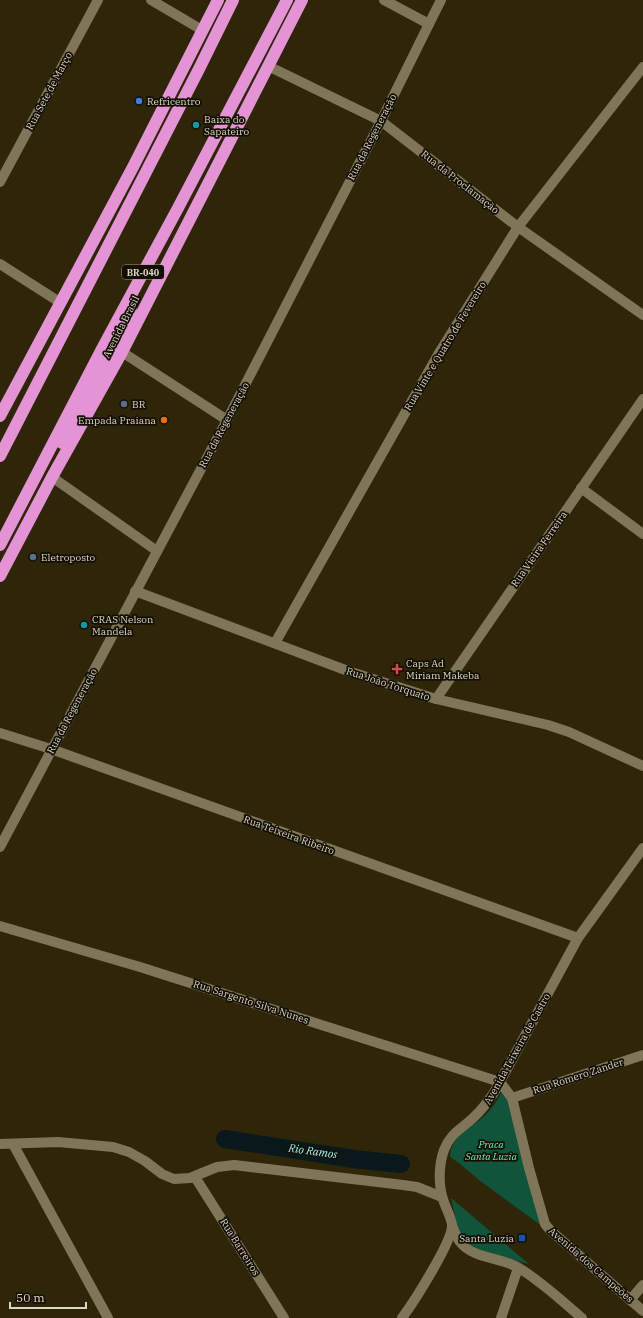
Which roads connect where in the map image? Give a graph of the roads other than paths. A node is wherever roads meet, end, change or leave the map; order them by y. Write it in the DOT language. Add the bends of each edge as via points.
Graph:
graph roads {
  1 [pos="98,0"];
  2 [pos="151,0"];
  3 [pos="218,0"];
  4 [pos="233,0"];
  5 [pos="287,0"];
  6 [pos="302,0"];
  7 [pos="384,0"];
  8 [pos="441,0"];
  9 [pos="429,24"];
  10 [pos="202,30"];
  11 [pos="268,66"];
  12 [pos="643,67"];
  13 [pos="381,121"];
  14 [pos="0,182"];
  15 [pos="178,208"];
  16 [pos="518,227"];
  17 [pos="0,264"];
  18 [pos="61,303"];
  19 [pos="643,315"];
  20 [pos="122,352"];
  21 [pos="643,399"];
  22 [pos="0,416"];
  23 [pos="227,420"];
  24 [pos="10,437"];
  25 [pos="0,449"];
  26 [pos="0,456"];
  27 [pos="52,477"];
  28 [pos="581,488"];
  29 [pos="643,534"];
  30 [pos="17,543"];
  31 [pos="0,545"];
  32 [pos="157,551"];
  33 [pos="0,576"];
  34 [pos="135,591"];
  35 [pos="275,643"];
  36 [pos="436,699"];
  37 [pos="0,733"];
  38 [pos="51,749"];
  39 [pos="643,766"];
  40 [pos="0,847"];
  41 [pos="643,848"];
  42 [pos="0,926"];
  43 [pos="578,938"];
  44 [pos="643,1055"];
  45 [pos="500,1082"];
  46 [pos="512,1098"];
  47 [pos="0,1144"];
  48 [pos="13,1144"];
  49 [pos="195,1177"];
  50 [pos="442,1197"];
  51 [pos="452,1225"];
  52 [pos="518,1268"];
  53 [pos="643,1286"];
  54 [pos="630,1300"];
  55 [pos="643,1311"];
  56 [pos="577,1316"];
  57 [pos="108,1318"];
  58 [pos="284,1318"];
  59 [pos="402,1318"];
  60 [pos="501,1318"];
  1 -- 14 [label="street, Rua Sete de Março"];
  2 -- 10 [label="street"];
  3 -- 10 [label="highway"];
  4 -- 24 [label="highway"];
  5 -- 15 [label="highway, Avenida Brasil / BR-040"];
  6 -- 11 [label="highway, Avenida Brasil"];
  7 -- 9 [label="street"];
  8 -- 9 [label="street, Rua da Regeneração"];
  9 -- 13 [label="street, Rua da Regeneração"];
  10 -- 18 [label="highway"];
  11 -- 13 [label="street, Rua da Proclamação"];
  11 -- 20 [label="highway, Avenida Brasil"];
  12 -- 16 [label="street, Rua Vinte e Quatro de Fevereiro"];
  13 -- 16 [label="street, Rua da Proclamação"];
  13 -- 23 [label="street, Rua da Regeneração"];
  15 -- 30 [label="highway" via="170,237 29,508"];
  15 -- 31 [label="highway, Avenida Brasil / BR-040"];
  16 -- 19 [label="street, Rua da Proclamação"];
  16 -- 35 [label="street, Rua Vinte e Quatro de Fevereiro" via="439,353"];
  17 -- 18 [label="street"];
  18 -- 22 [label="highway"];
  20 -- 23 [label="street"];
  20 -- 27 [label="highway, Avenida Brasil"];
  21 -- 28 [label="street, Rua Vieira Ferreira"];
  23 -- 32 [label="street, Rua da Regeneração"];
  24 -- 25 [label="highway"];
  24 -- 26 [label="highway"];
  27 -- 30 [label="highway, Avenida Brasil"];
  27 -- 32 [label="street"];
  28 -- 29 [label="street"];
  28 -- 36 [label="street, Rua Vieira Ferreira"];
  30 -- 33 [label="highway, Avenida Brasil"];
  32 -- 34 [label="street, Rua da Regeneração"];
  34 -- 35 [label="street, Rua João Torquato"];
  34 -- 38 [label="street, Rua da Regeneração"];
  35 -- 36 [label="street, Rua João Torquato" via="348,671"];
  36 -- 39 [label="street, Rua João Torquato" via="548,725 586,739"];
  37 -- 38 [label="street, Rua Teixeira Ribeiro"];
  38 -- 40 [label="street, Rua da Regeneração"];
  38 -- 43 [label="street, Rua Teixeira Ribeiro"];
  41 -- 43 [label="street, Avenida Teixeira de Castro"];
  42 -- 45 [label="street, Rua Sargento Silva Nunes" via="140,967"];
  43 -- 45 [label="street, Avenida Teixeira de Castro"];
  44 -- 46 [label="street, Rua Romero Zander"];
  45 -- 46 [label="street, Avenida dos Campeões"];
  45 -- 50 [label="street, Avenida Teixeira de Castro" via="483,1108 456,1131 447,1145 442,1161"];
  46 -- 54 [label="street, Avenida dos Campeões" via="545,1224"];
  47 -- 48 [label="street"];
  48 -- 49 [label="street" via="58,1142 106,1146 129,1152 168,1177"];
  48 -- 57 [label="street"];
  49 -- 50 [label="street" via="217,1167 234,1165 417,1187"];
  49 -- 58 [label="street, Rua Barreiros"];
  50 -- 51 [label="street, Avenida Teixeira de Castro"];
  51 -- 52 [label="street" via="460,1242 470,1250"];
  51 -- 59 [label="street" via="443,1251"];
  52 -- 56 [label="street"];
  52 -- 60 [label="street"];
  53 -- 54 [label="street"];
  54 -- 55 [label="street, Avenida dos Campeões"];
}
